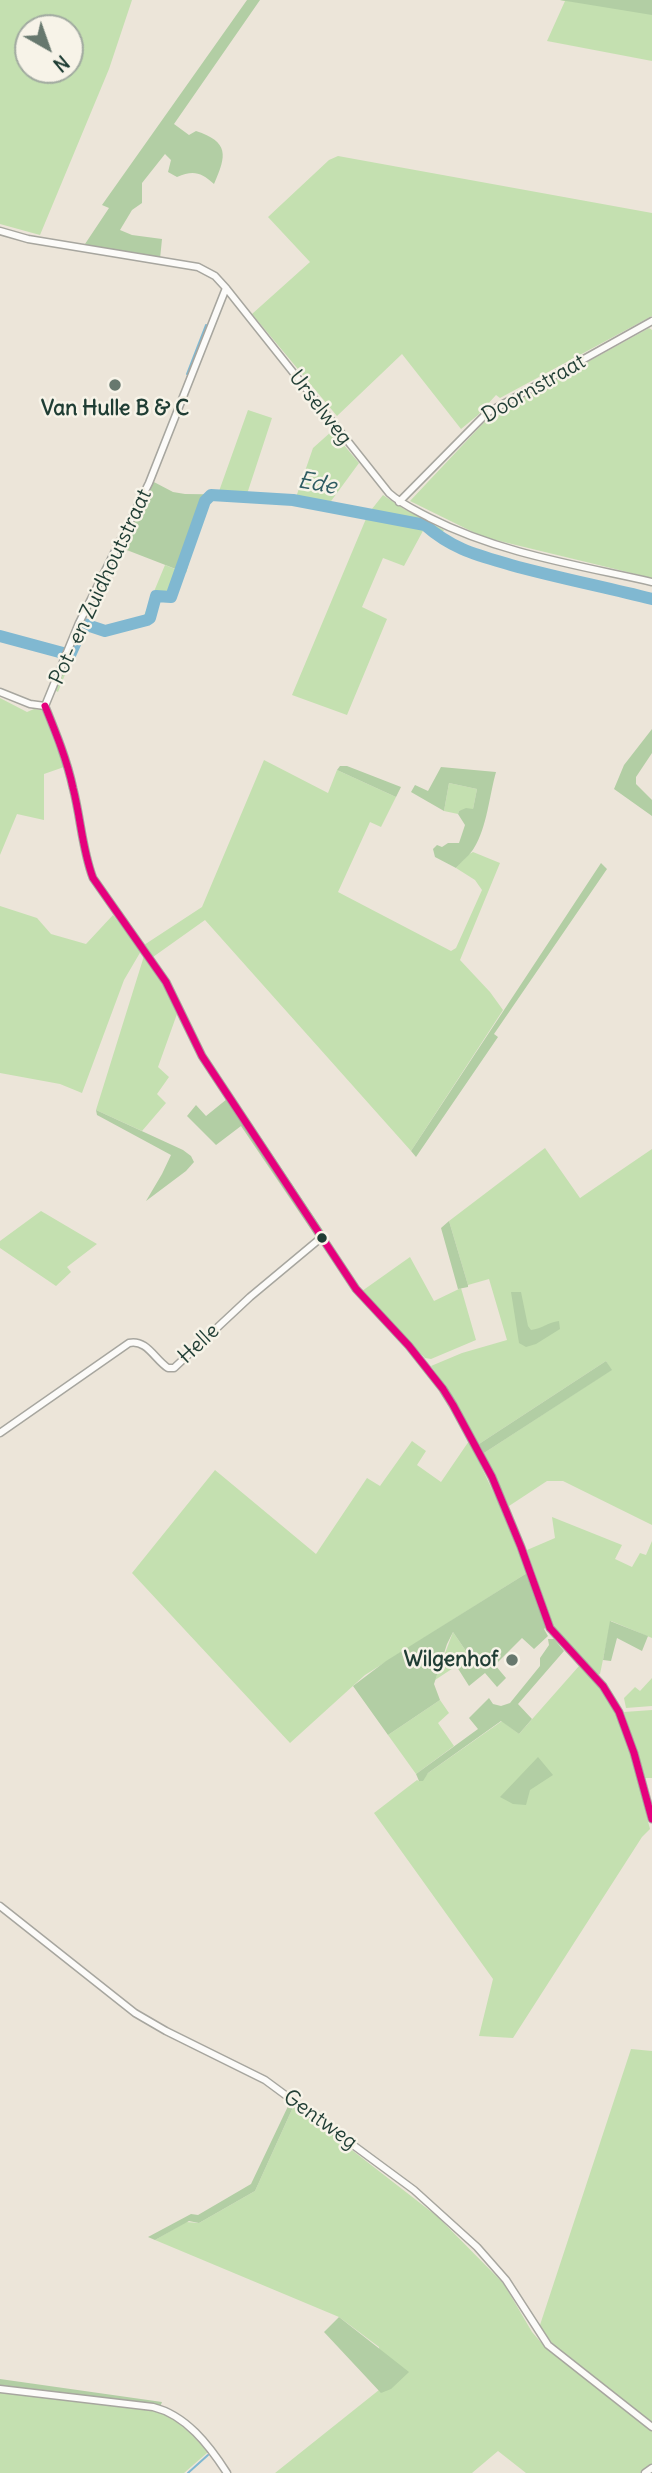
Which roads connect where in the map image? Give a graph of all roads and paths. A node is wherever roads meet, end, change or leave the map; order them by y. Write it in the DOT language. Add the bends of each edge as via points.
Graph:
graph roads {
  1 [pos="0,231"];
  2 [pos="226,288"];
  3 [pos="652,321"];
  4 [pos="399,502"];
  5 [pos="652,582"];
  6 [pos="0,692"];
  7 [pos="45,706"];
  8 [pos="322,1237"];
  9 [pos="0,1433"];
  10 [pos="652,1819"];
  11 [pos="0,1906"];
  12 [pos="0,2389"];
  13 [pos="652,2427"];
  14 [pos="652,2468"];
  15 [pos="227,2473"];
  16 [pos="645,2473"];
  1 -- 2 [label="street, Urselweg" via="198,267"];
  2 -- 4 [label="street, Urselweg"];
  2 -- 7 [label="street, Pot- en Zuidhoutstraat" via="149,483 79,624"];
  3 -- 4 [label="street, Doornstraat" via="487,413"];
  4 -- 5 [label="street, Urselweg" via="487,543"];
  6 -- 7 [label="street"];
  7 -- 8 [label="street, Pot- en Zuidhoutstraat" via="65,756 93,878 166,982 202,1056"];
  8 -- 9 [label="street, Helle" via="174,1368 163,1365 143,1344 129,1343"];
  8 -- 10 [label="street, Pot- en Zuidhoutstraat" via="364,1300 443,1389 474,1441 521,1547 550,1628 603,1686 619,1712"];
  11 -- 13 [label="street, Gentweg" via="135,2013 264,2080 414,2190 506,2280 548,2345"];
  12 -- 15 [label="street" via="168,2412 191,2428"];
  14 -- 16 [label="street"];
}
